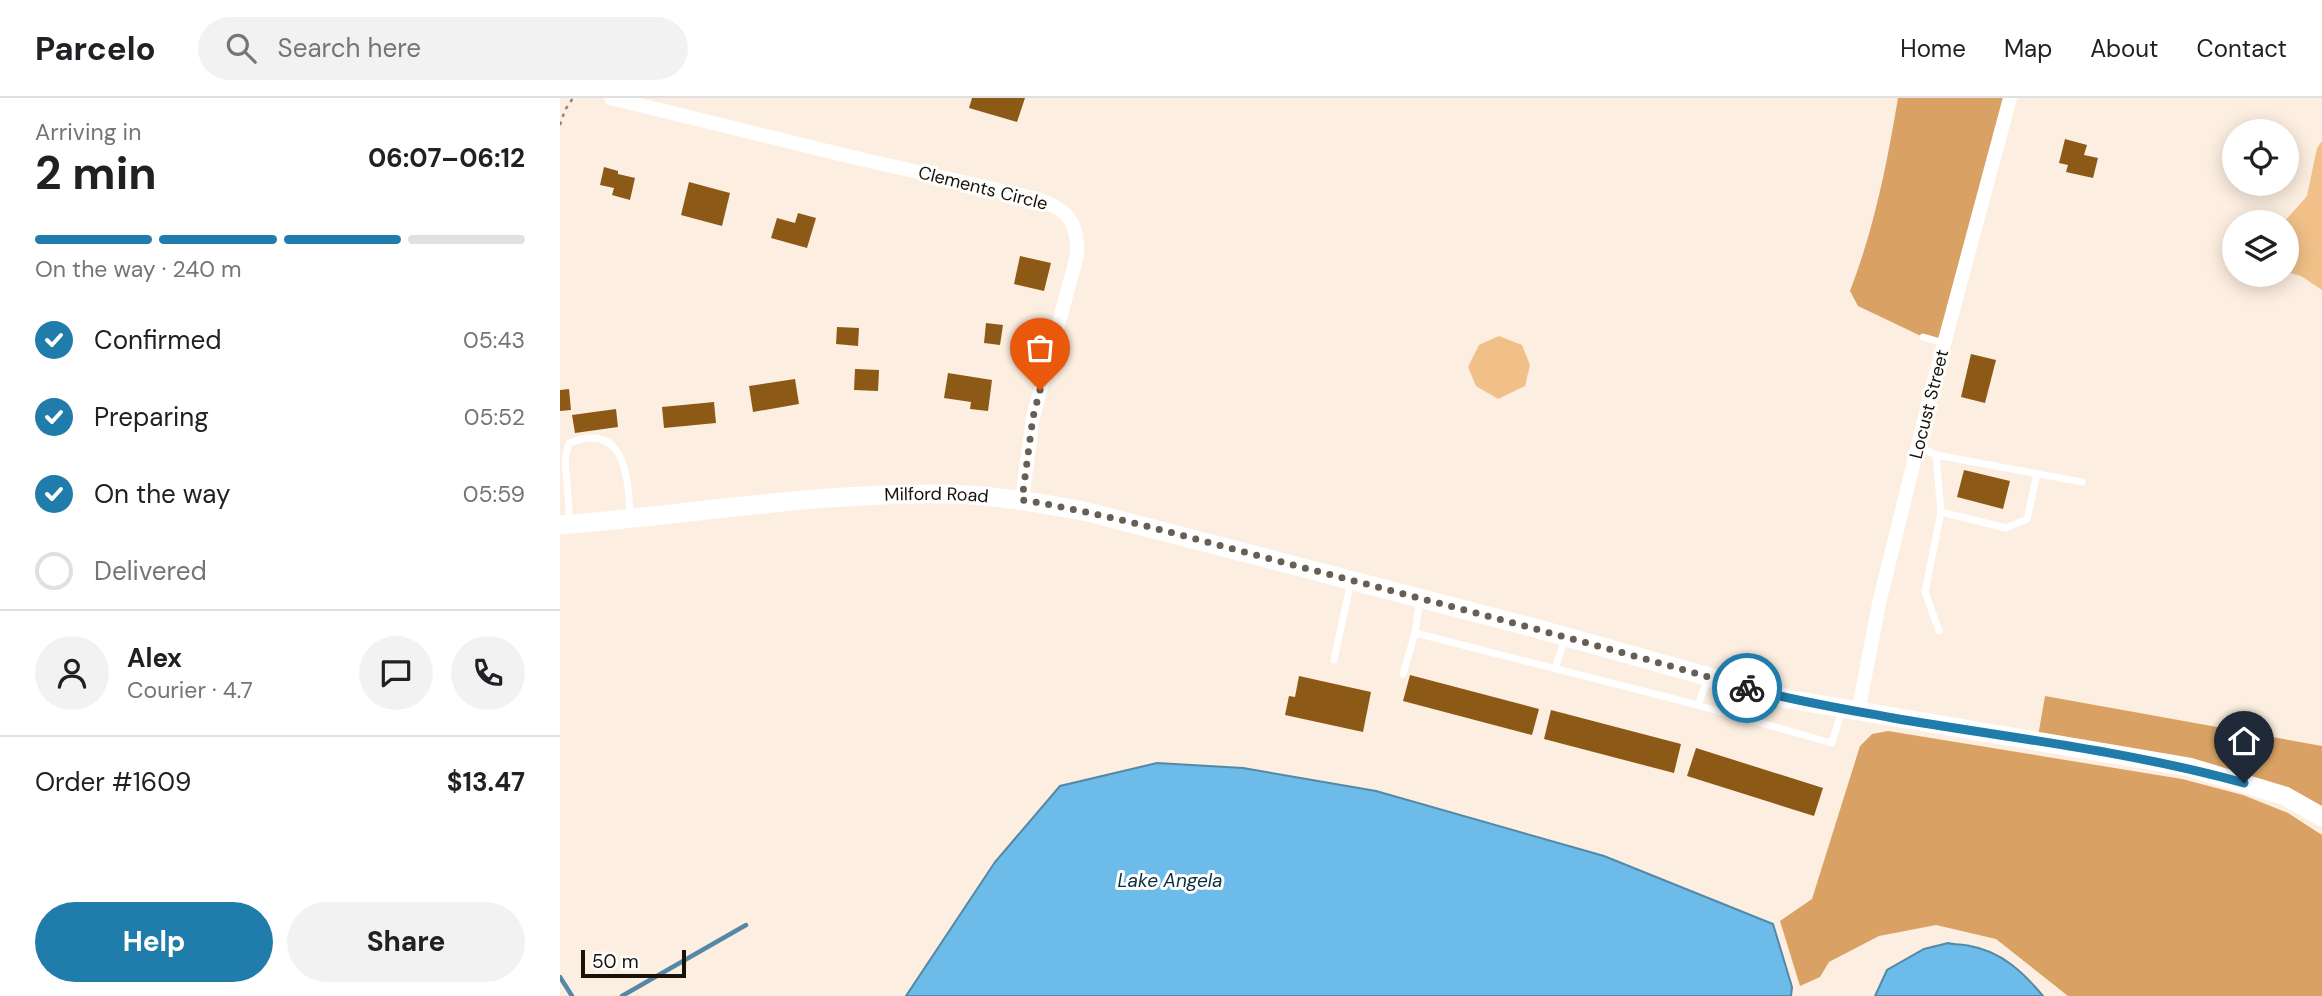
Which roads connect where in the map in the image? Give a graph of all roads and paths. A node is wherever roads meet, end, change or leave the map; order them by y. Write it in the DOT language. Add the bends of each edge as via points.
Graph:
graph roads {
  1 [pos="573,98"];
  2 [pos="611,98"];
  3 [pos="2010,98"];
  4 [pos="560,125"];
  5 [pos="1923,337"];
  6 [pos="1944,343"];
  7 [pos="1918,446"];
  8 [pos="1936,455"];
  9 [pos="2037,474"];
  10 [pos="2082,482"];
  11 [pos="1022,500"];
  12 [pos="1941,512"];
  13 [pos="630,519"];
  14 [pos="565,524"];
  15 [pos="1351,580"];
  16 [pos="1420,598"];
  17 [pos="1939,631"];
  18 [pos="1415,633"];
  19 [pos="1566,637"];
  20 [pos="1334,660"];
  21 [pos="1555,668"];
  22 [pos="1403,674"];
  23 [pos="1709,677"];
  24 [pos="1697,705"];
  25 [pos="1850,711"];
  26 [pos="2322,817"];
  1 -- 4 [label="path"];
  2 -- 11 [label="street, Clements Circle" via="1051,202 1062,210 1074,228 1077,256 1033,417"];
  3 -- 6 [label="street, Locust Street"];
  5 -- 6 [label="lane"];
  6 -- 7 [label="street, Locust Street"];
  7 -- 8 [label="lane"];
  7 -- 25 [label="street, Locust Street"];
  8 -- 9 [label="lane"];
  8 -- 12 [label="lane"];
  9 -- 10 [label="lane"];
  9 -- 12 [label="lane" via="2027,519 2006,528"];
  11 -- 13 [label="street, Milford Road" via="883,495"];
  11 -- 15 [label="street, Milford Road" via="1088,512"];
  12 -- 17 [label="lane" via="1925,592"];
  13 -- 14 [label="street, Milford Road"];
  13 -- 14 [label="lane" via="629,484 620,456 611,443 595,437 569,443"];
  15 -- 16 [label="street, Milford Road"];
  15 -- 20 [label="lane"];
  16 -- 18 [label="lane"];
  16 -- 19 [label="street, Milford Road"];
  18 -- 21 [label="lane"];
  18 -- 22 [label="lane"];
  19 -- 21 [label="lane"];
  19 -- 23 [label="street, Milford Road"];
  21 -- 24 [label="lane"];
  23 -- 24 [label="lane"];
  23 -- 25 [label="street, Milford Road"];
  24 -- 25 [label="lane" via="1832,743"];
  25 -- 26 [label="street, Milford Road" via="2189,767 2285,796"];
}
